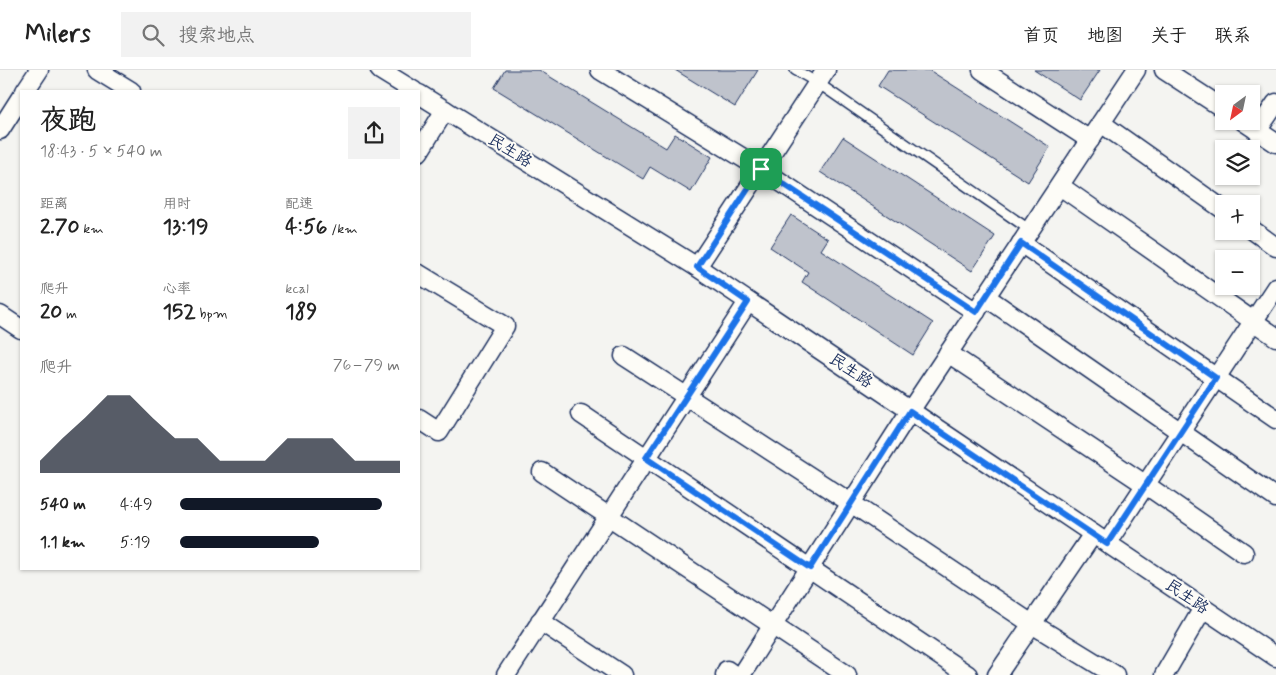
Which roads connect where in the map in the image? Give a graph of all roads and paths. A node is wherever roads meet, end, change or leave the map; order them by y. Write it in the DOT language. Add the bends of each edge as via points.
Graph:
graph roads {
  1 [pos="39,70"];
  2 [pos="98,70"];
  3 [pos="380,70"];
  4 [pos="600,70"];
  5 [pos="795,70"];
  6 [pos="982,70"];
  7 [pos="1136,70"];
  8 [pos="1164,70"];
  9 [pos="822,77"];
  10 [pos="26,90"];
  11 [pos="129,90"];
  12 [pos="412,90"];
  13 [pos="420,95"];
  14 [pos="20,99"];
  15 [pos="1215,103"];
  16 [pos="1276,103"];
  17 [pos="445,110"];
  18 [pos="1260,117"];
  19 [pos="1101,123"];
  20 [pos="0,130"];
  21 [pos="1256,130"];
  22 [pos="1090,140"];
  23 [pos="1276,143"];
  24 [pos="420,150"];
  25 [pos="761,169"];
  26 [pos="1060,186"];
  27 [pos="1215,204"];
  28 [pos="1260,235"];
  29 [pos="1026,236"];
  30 [pos="1276,247"];
  31 [pos="697,267"];
  32 [pos="420,275"];
  33 [pos="1276,287"];
  34 [pos="748,302"];
  35 [pos="981,305"];
  36 [pos="0,315"];
  37 [pos="1253,321"];
  38 [pos="19,324"];
  39 [pos="1276,337"];
  40 [pos="948,353"];
  41 [pos="624,356"];
  42 [pos="1216,378"];
  43 [pos="687,396"];
  44 [pos="910,411"];
  45 [pos="581,414"];
  46 [pos="1276,419"];
  47 [pos="420,420"];
  48 [pos="1180,432"];
  49 [pos="646,458"];
  50 [pos="542,472"];
  51 [pos="1146,485"];
  52 [pos="1276,498"];
  53 [pos="851,503"];
  54 [pos="609,516"];
  55 [pos="1100,539"];
  56 [pos="1244,553"];
  57 [pos="810,568"];
  58 [pos="1203,608"];
  59 [pos="540,621"];
  60 [pos="1032,624"];
  61 [pos="772,626"];
  62 [pos="1276,657"];
  63 [pos="506,675"];
  64 [pos="622,675"];
  65 [pos="724,675"];
  66 [pos="734,675"];
  67 [pos="741,675"];
  68 [pos="847,675"];
  69 [pos="968,675"];
  70 [pos="998,675"];
  71 [pos="1115,675"];
  72 [pos="1164,675"];
  1 -- 10 [label="street"];
  2 -- 11 [label="street"];
  3 -- 12 [label="street"];
  4 -- 25 [label="street"];
  5 -- 9 [label="lane"];
  6 -- 22 [label="street"];
  7 -- 19 [label="street"];
  8 -- 15 [label="street"];
  9 -- 25 [label="street"];
  9 -- 29 [label="lane"];
  13 -- 17 [label="street, 民生路"];
  14 -- 20 [label="street"];
  16 -- 18 [label="street"];
  17 -- 24 [label="street"];
  17 -- 31 [label="street, 民生路"];
  19 -- 22 [label="street"];
  19 -- 27 [label="street"];
  21 -- 23 [label="street"];
  22 -- 26 [label="street"];
  25 -- 31 [label="street"];
  25 -- 35 [label="street"];
  26 -- 29 [label="street"];
  26 -- 37 [label="street"];
  28 -- 30 [label="street"];
  29 -- 35 [label="street"];
  29 -- 42 [label="street"];
  31 -- 34 [label="street, 民生路"];
  32 -- 47 [label="street" via="506,326 439,432"];
  33 -- 37 [label="street"];
  34 -- 43 [label="street"];
  34 -- 44 [label="street, 民生路"];
  35 -- 40 [label="street"];
  35 -- 48 [label="street"];
  36 -- 38 [label="street"];
  37 -- 39 [label="street"];
  37 -- 42 [label="street"];
  40 -- 44 [label="street"];
  40 -- 51 [label="street"];
  41 -- 43 [label="street"];
  42 -- 46 [label="street"];
  42 -- 48 [label="street"];
  43 -- 49 [label="street"];
  43 -- 53 [label="street"];
  44 -- 53 [label="street"];
  44 -- 55 [label="street, 民生路"];
  45 -- 49 [label="street"];
  48 -- 51 [label="street"];
  48 -- 52 [label="street"];
  49 -- 54 [label="street"];
  49 -- 57 [label="street"];
  50 -- 54 [label="street"];
  51 -- 55 [label="street"];
  51 -- 56 [label="street"];
  53 -- 57 [label="street"];
  53 -- 60 [label="street"];
  54 -- 59 [label="street"];
  54 -- 61 [label="street"];
  55 -- 58 [label="street, 民生路"];
  55 -- 60 [label="street"];
  57 -- 61 [label="street"];
  57 -- 69 [label="street"];
  58 -- 62 [label="street, 民生路"];
  58 -- 72 [label="street"];
  59 -- 63 [label="street"];
  59 -- 64 [label="street"];
  60 -- 70 [label="street"];
  60 -- 71 [label="street"];
  61 -- 67 [label="street"];
  61 -- 68 [label="street"];
  65 -- 66 [label="street" via="727,670"];
}
